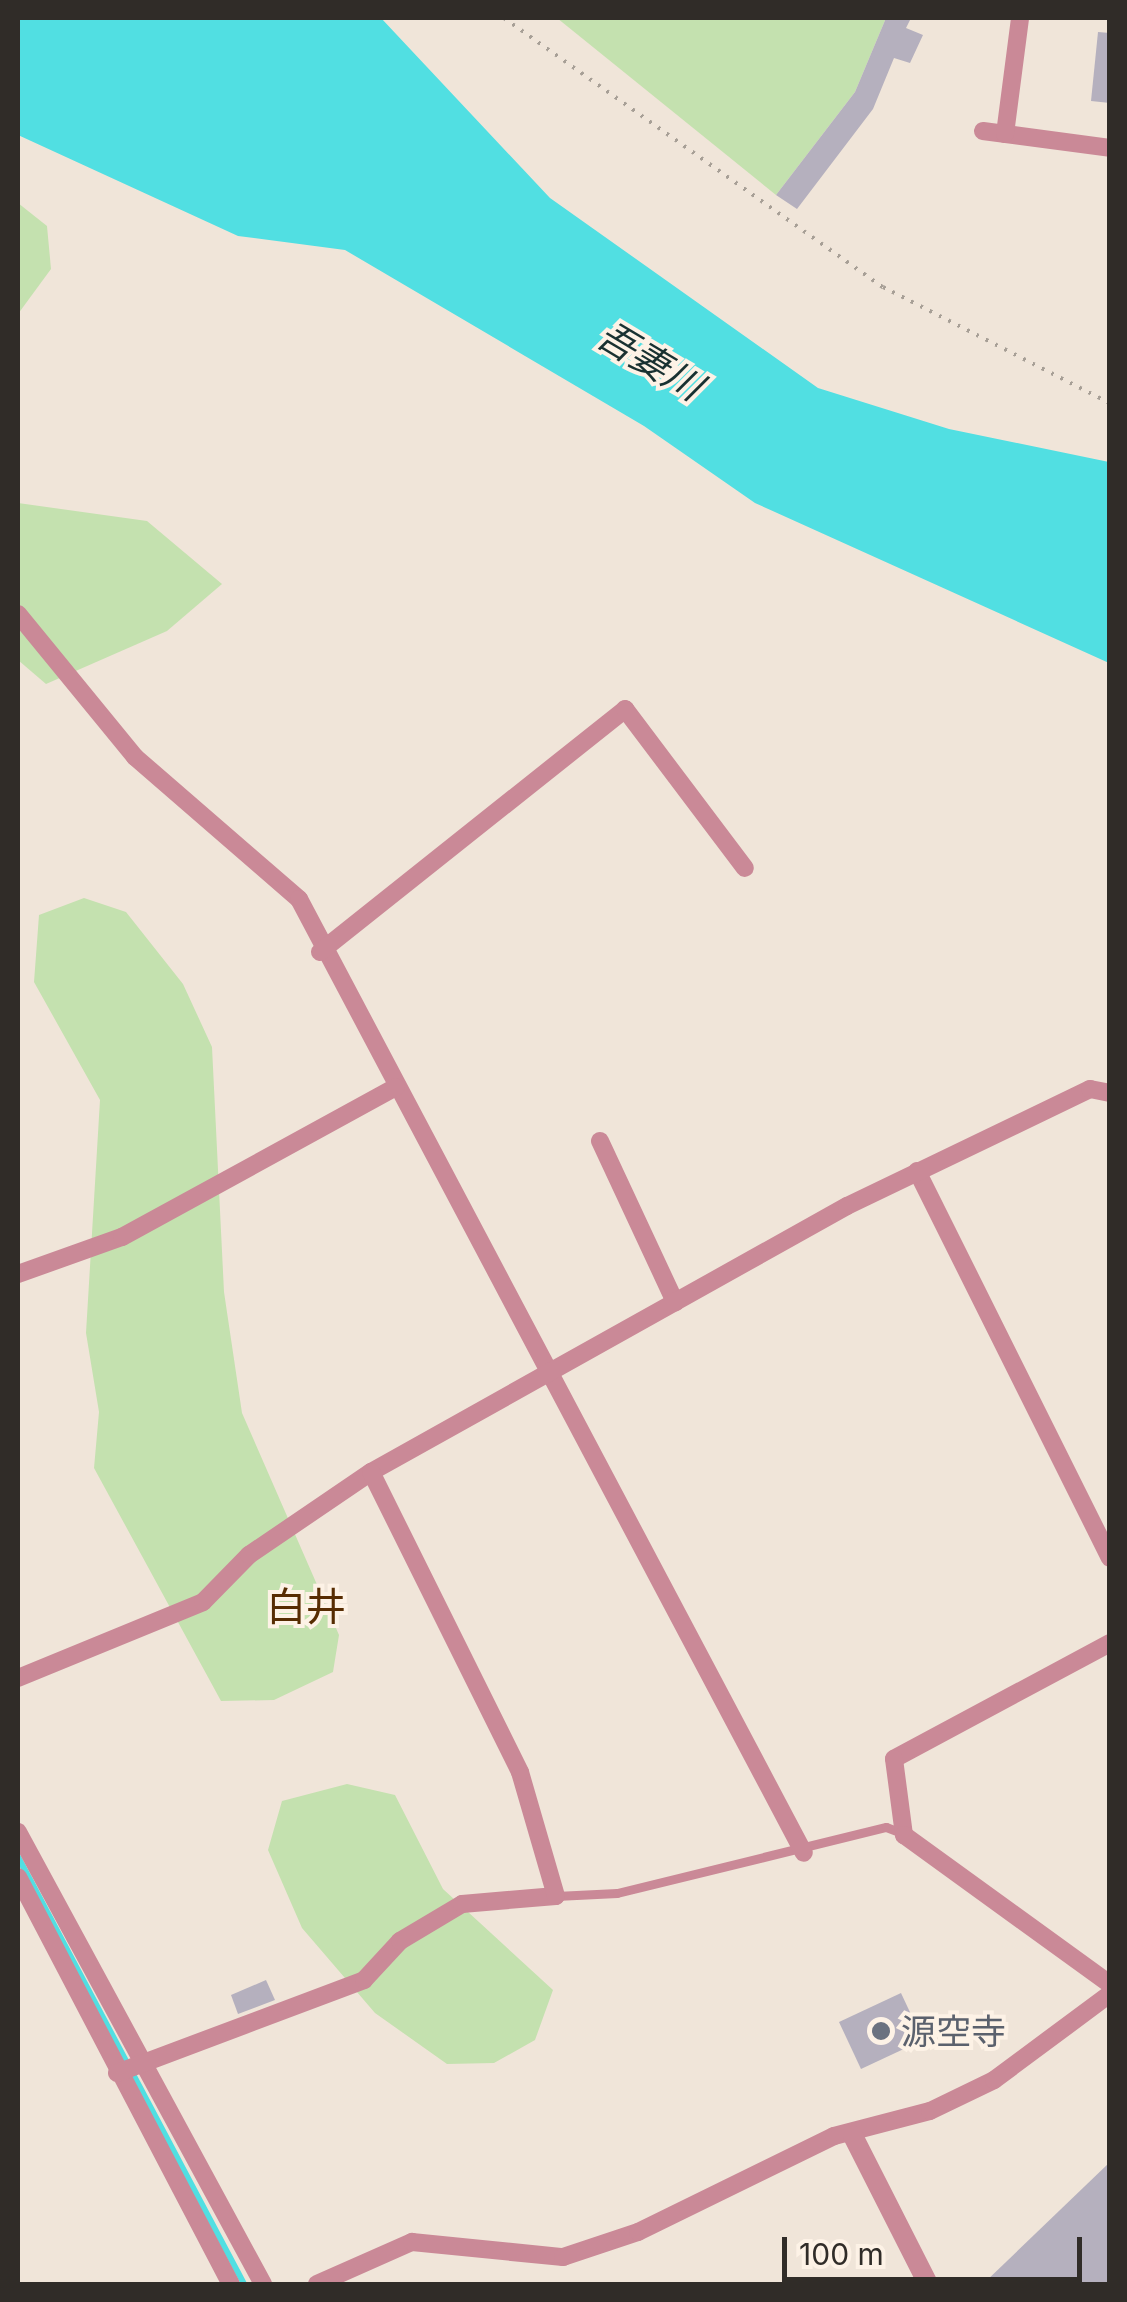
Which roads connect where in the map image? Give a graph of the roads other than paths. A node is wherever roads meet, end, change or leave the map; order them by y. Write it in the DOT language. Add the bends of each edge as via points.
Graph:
graph roads {
  1 [pos="1020,18"];
  2 [pos="983,131"];
  3 [pos="1005,134"];
  4 [pos="1110,148"];
  5 [pos="18,614"];
  6 [pos="745,868"];
  7 [pos="320,952"];
  8 [pos="396,1087"];
  9 [pos="1110,1093"];
  10 [pos="600,1141"];
  11 [pos="918,1171"];
  12 [pos="18,1274"];
  13 [pos="674,1302"];
  14 [pos="551,1370"];
  15 [pos="371,1472"];
  16 [pos="1110,1558"];
  17 [pos="1110,1643"];
  18 [pos="18,1678"];
  19 [pos="18,1832"];
  20 [pos="904,1835"];
  21 [pos="804,1854"];
  22 [pos="18,1877"];
  23 [pos="556,1896"];
  24 [pos="1110,1984"];
  25 [pos="1110,1994"];
  26 [pos="132,2066"];
  27 [pos="853,2136"];
  28 [pos="231,2284"];
  29 [pos="263,2284"];
  30 [pos="316,2284"];
  31 [pos="928,2284"];
  1 -- 3 [label="street"];
  2 -- 3 [label="street"];
  3 -- 4 [label="street"];
  5 -- 7 [label="street" via="135,757 273,868 299,899"];
  6 -- 7 [label="street" via="625,709"];
  7 -- 8 [label="street"];
  8 -- 12 [label="street" via="122,1237"];
  8 -- 14 [label="street"];
  9 -- 11 [label="street" via="1090,1089"];
  10 -- 13 [label="street"];
  11 -- 13 [label="street"];
  11 -- 16 [label="street"];
  13 -- 14 [label="street"];
  14 -- 15 [label="street"];
  14 -- 21 [label="street"];
  15 -- 18 [label="street" via="249,1555 202,1602"];
  15 -- 23 [label="street" via="520,1772"];
  17 -- 20 [label="street" via="900,1752"];
  19 -- 26 [label="street"];
  20 -- 21 [label="lane" via="886,1828"];
  20 -- 24 [label="street"];
  21 -- 23 [label="lane" via="616,1893"];
  22 -- 26 [label="street"];
  23 -- 26 [label="street" via="462,1904 400,1941 364,1980"];
  25 -- 27 [label="street" via="994,2080"];
  26 -- 28 [label="street"];
  26 -- 29 [label="street"];
  27 -- 30 [label="street" via="834,2136 638,2232 563,2257 412,2242"];
  27 -- 31 [label="street"];
}
